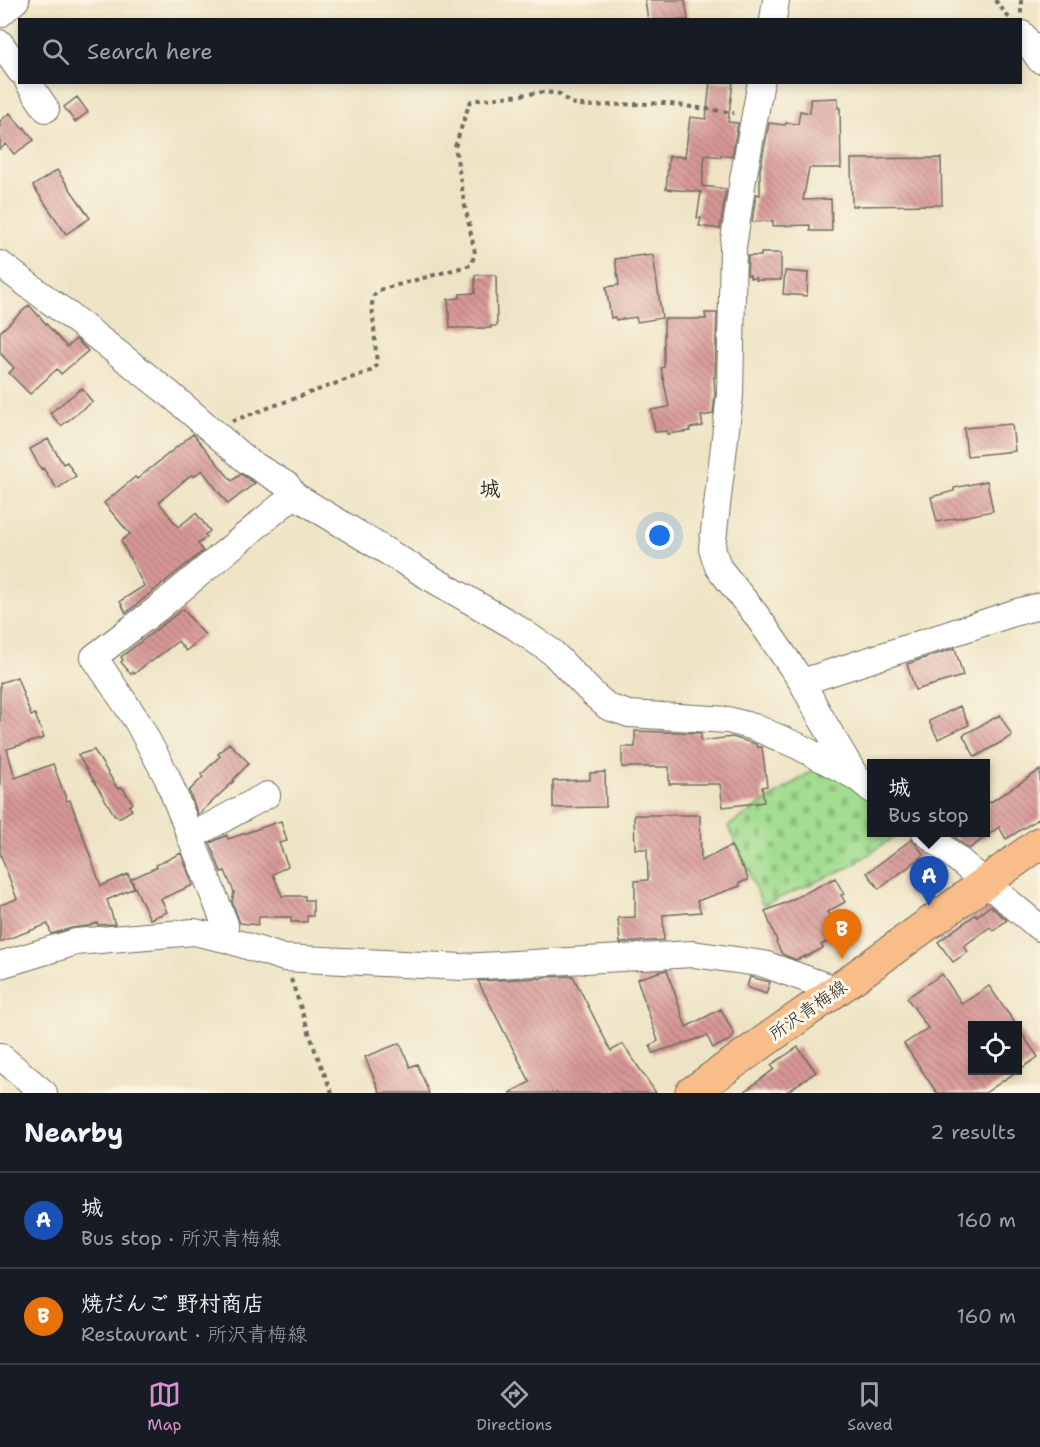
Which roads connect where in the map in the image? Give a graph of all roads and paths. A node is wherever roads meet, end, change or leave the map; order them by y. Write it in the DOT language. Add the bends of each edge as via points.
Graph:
graph roads {
  1 [pos="16,0"];
  2 [pos="776,0"];
  3 [pos="995,0"];
  4 [pos="0,14"];
  5 [pos="772,18"];
  6 [pos="1009,18"];
  7 [pos="1022,35"];
  8 [pos="0,43"];
  9 [pos="1040,60"];
  10 [pos="18,68"];
  11 [pos="28,84"];
  12 [pos="761,84"];
  13 [pos="46,109"];
  14 [pos="755,117"];
  15 [pos="0,264"];
  16 [pos="212,430"];
  17 [pos="294,495"];
  18 [pos="1040,606"];
  19 [pos="802,681"];
  20 [pos="864,783"];
  21 [pos="267,795"];
  22 [pos="190,837"];
  23 [pos="931,837"];
  24 [pos="1040,843"];
  25 [pos="986,882"];
  26 [pos="1039,926"];
  27 [pos="225,939"];
  28 [pos="284,958"];
  29 [pos="0,965"];
  30 [pos="837,990"];
  31 [pos="0,1056"];
  32 [pos="44,1093"];
  33 [pos="332,1093"];
  34 [pos="691,1093"];
  1 -- 4 [label="street"];
  2 -- 5 [label="street"];
  3 -- 6 [label="path"];
  7 -- 9 [label="street"];
  8 -- 10 [label="street"];
  11 -- 13 [label="street"];
  12 -- 14 [label="street"];
  14 -- 16 [label="path" via="664,103 570,104 560,94 545,92 471,101 455,147 475,253 471,265 379,290 374,295 377,364 373,370"];
  14 -- 19 [label="street" via="733,247 730,395 712,548 718,567"];
  15 -- 16 [label="street"];
  16 -- 17 [label="street"];
  17 -- 20 [label="street" via="552,651 608,706 629,714 728,720 798,746"];
  17 -- 22 [label="street" via="94,657 157,758"];
  18 -- 19 [label="street"];
  19 -- 20 [label="street"];
  21 -- 22 [label="street"];
  22 -- 27 [label="street" via="225,924"];
  23 -- 25 [label="street"];
  24 -- 25 [label="main road, 所沢青梅線"];
  25 -- 26 [label="street"];
  25 -- 30 [label="main road, 所沢青梅線"];
  27 -- 28 [label="street"];
  27 -- 29 [label="street" via="194,932 76,942"];
  28 -- 30 [label="street" via="462,967 693,954 764,964"];
  28 -- 33 [label="path"];
  30 -- 34 [label="main road, 所沢青梅線"];
  31 -- 32 [label="street"];
}
